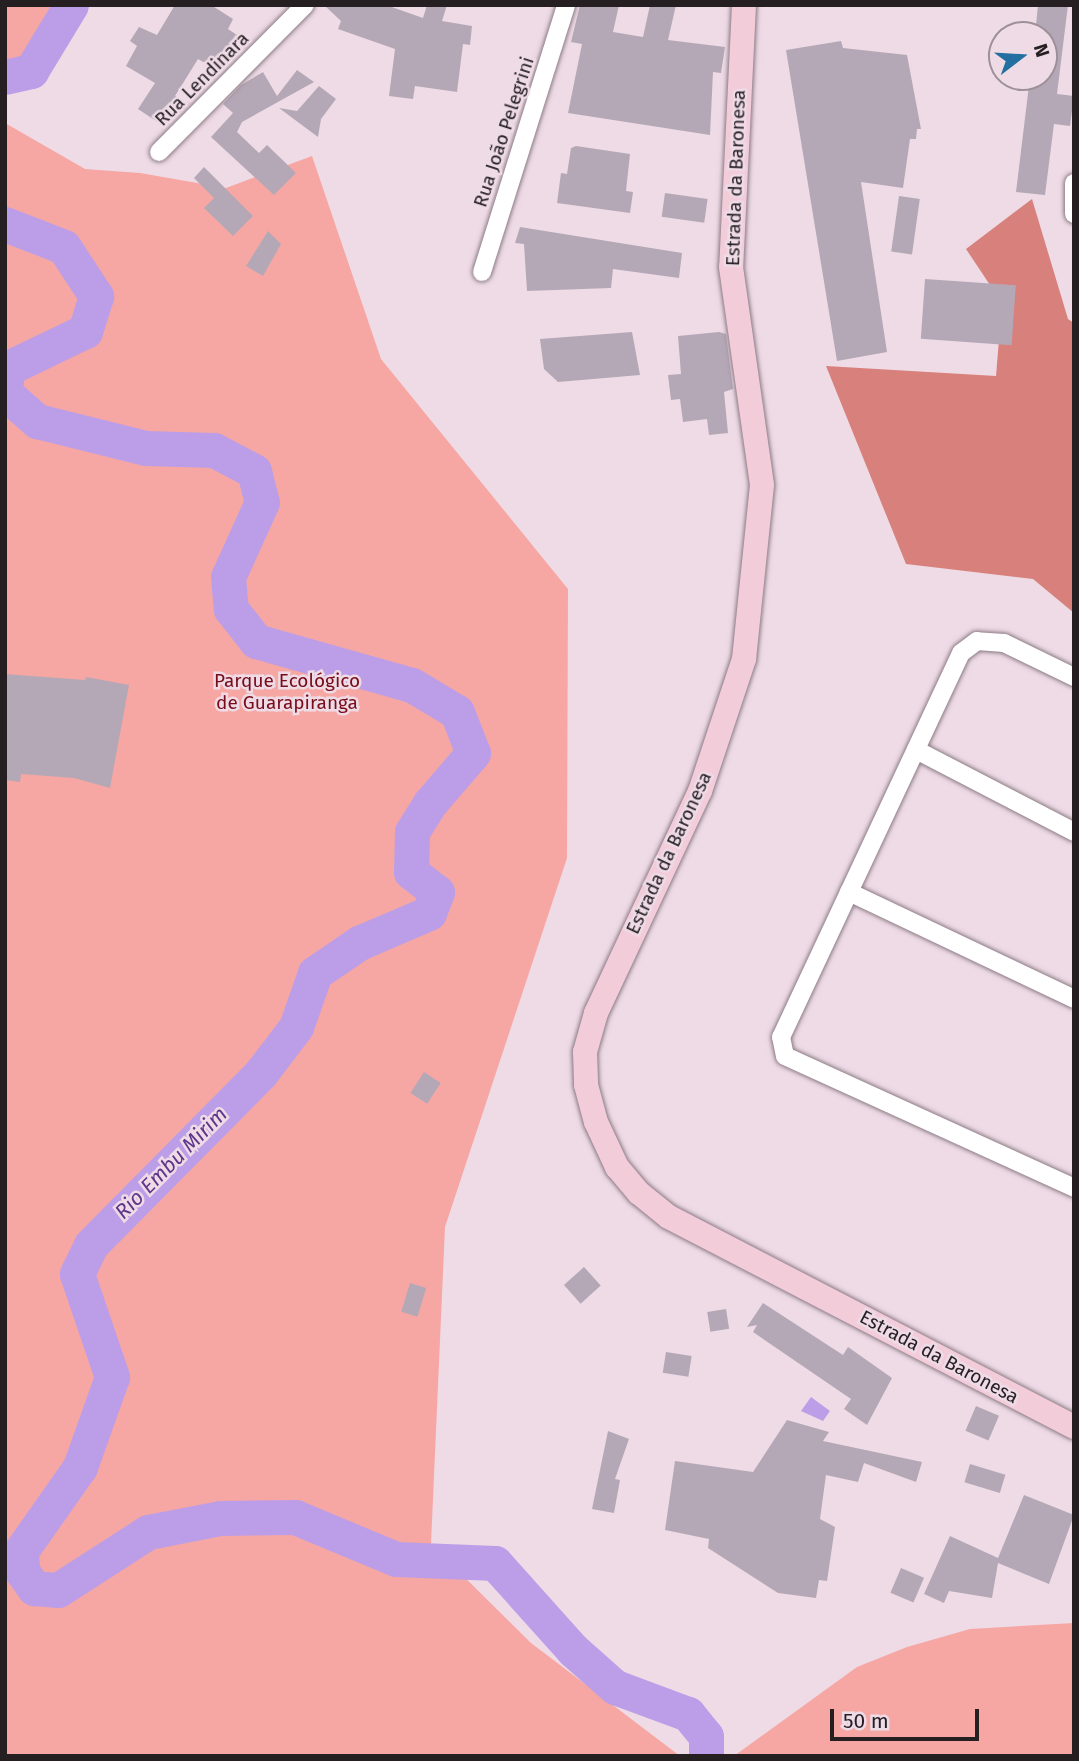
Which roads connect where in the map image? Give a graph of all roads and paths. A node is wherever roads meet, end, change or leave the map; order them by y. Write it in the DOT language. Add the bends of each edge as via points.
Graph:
graph roads {
  1 [pos="305,5"];
  2 [pos="566,5"];
  3 [pos="744,5"];
  4 [pos="159,152"];
  5 [pos="1074,183"];
  6 [pos="1074,215"];
  7 [pos="482,272"];
  8 [pos="1074,677"];
  9 [pos="916,750"];
  10 [pos="1074,832"];
  11 [pos="849,892"];
  12 [pos="1074,999"];
  13 [pos="1074,1188"];
  14 [pos="1074,1427"];
  1 -- 4 [label="street, Rua Lendinara"];
  2 -- 7 [label="street, Rua João Pelegrini"];
  3 -- 14 [label="main road, Estrada da Baronesa" via="732,267 762,485 744,659 699,791 596,1013 585,1052 586,1085 596,1122 617,1167 669,1217"];
  5 -- 6 [label="street"];
  8 -- 9 [label="street" via="1004,643 977,641 961,653"];
  9 -- 10 [label="street"];
  9 -- 11 [label="street"];
  11 -- 12 [label="street"];
  11 -- 13 [label="street" via="781,1037 785,1055"];
}
